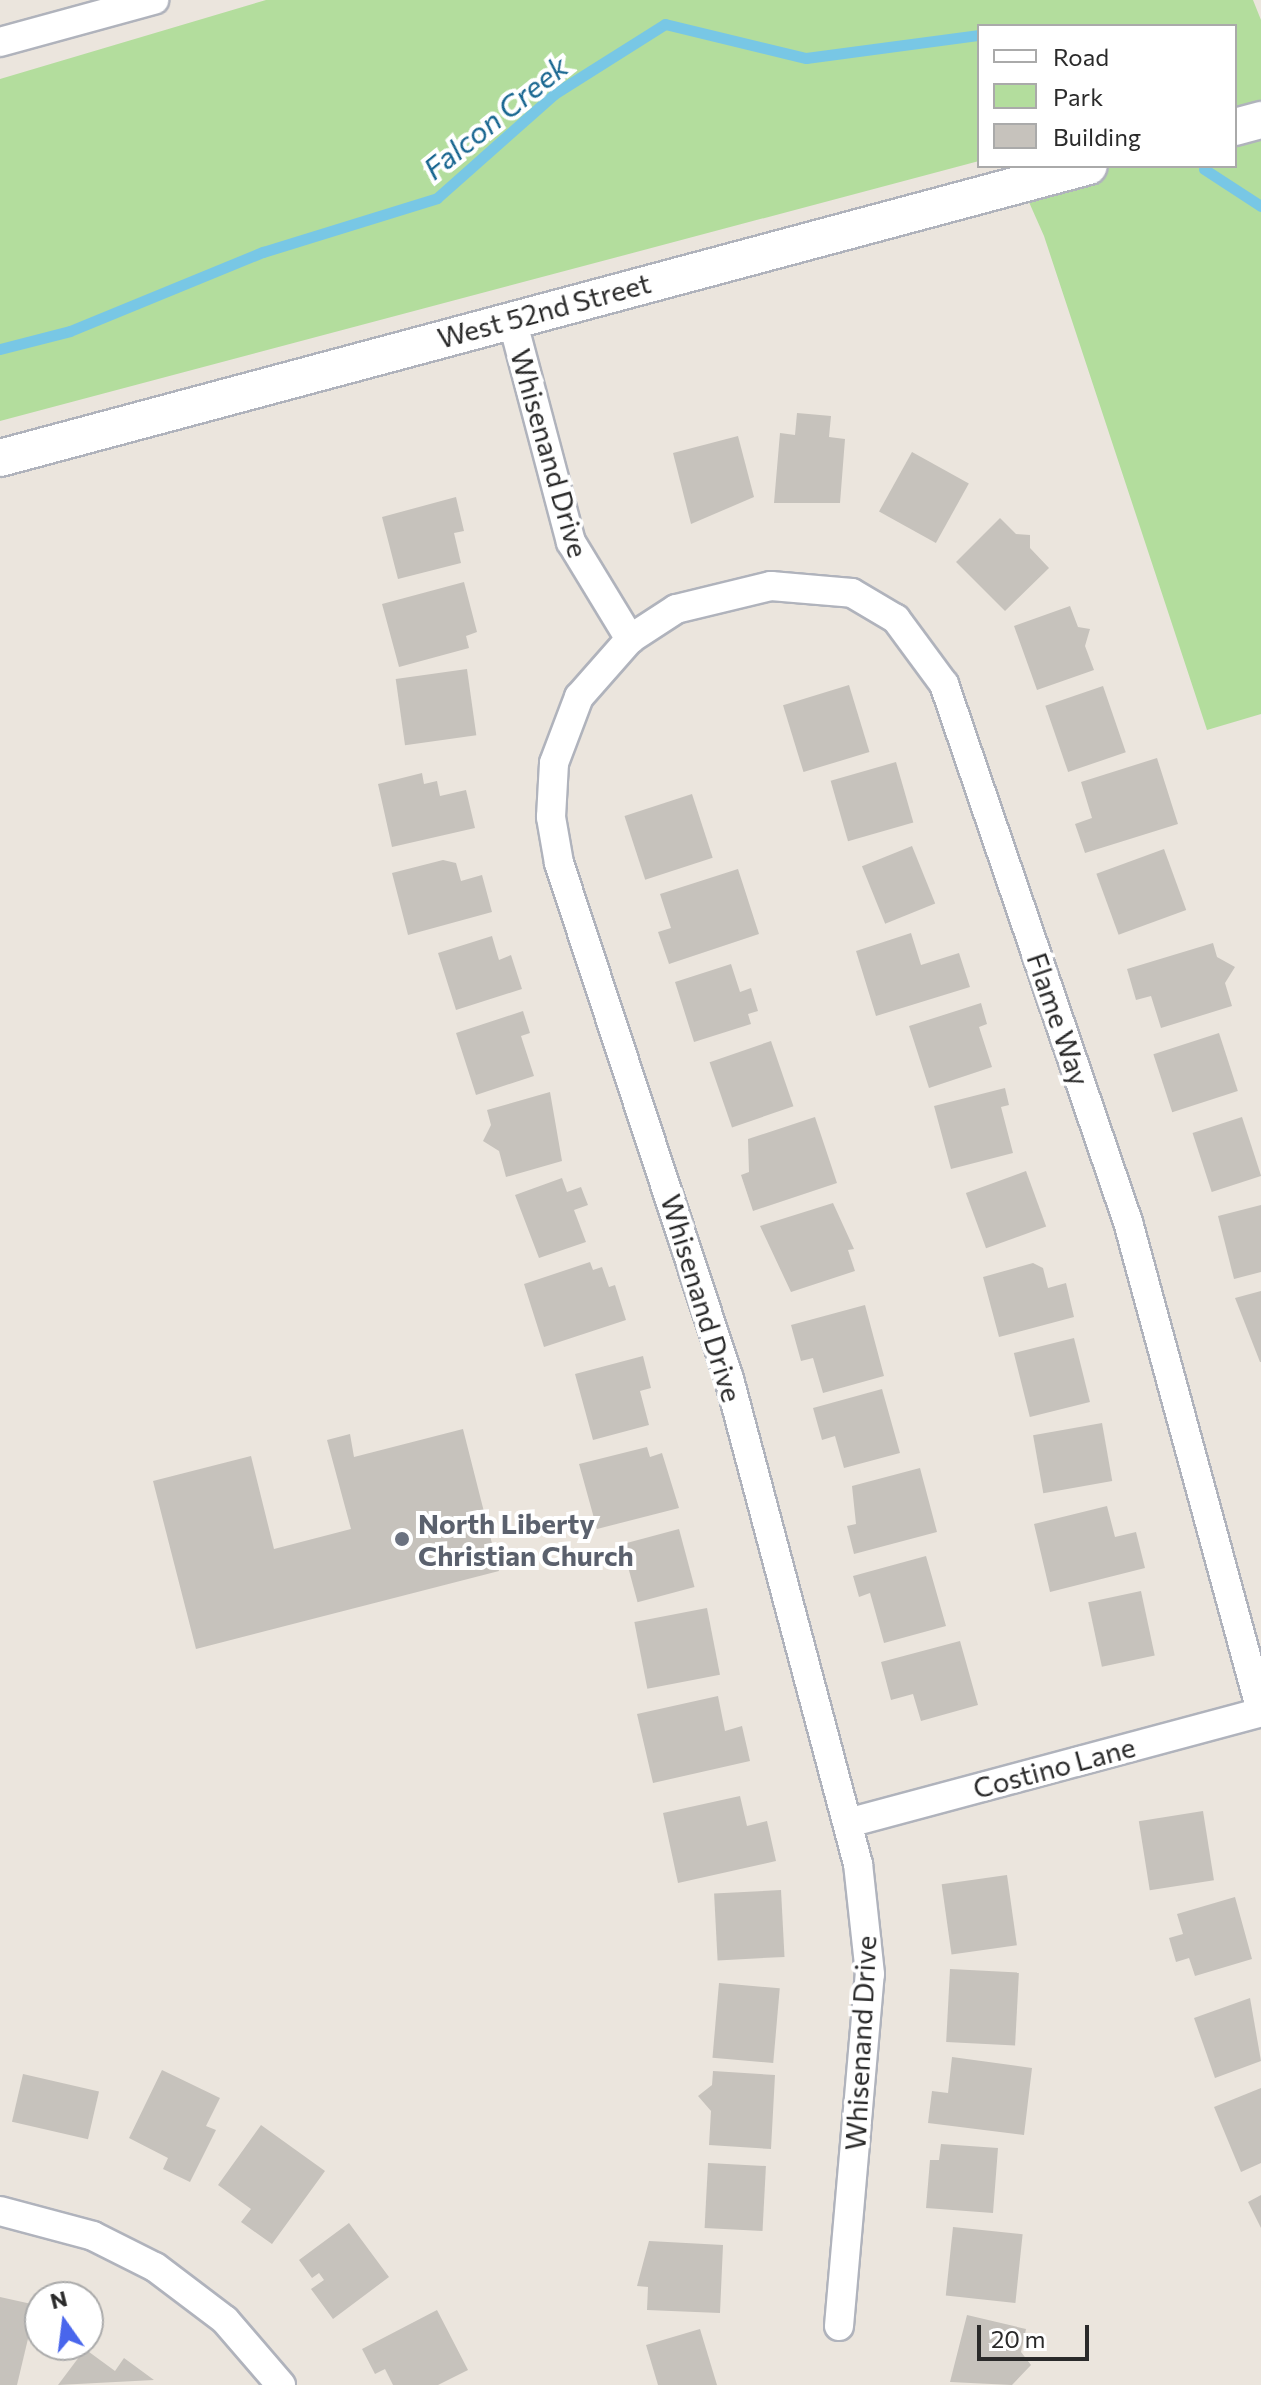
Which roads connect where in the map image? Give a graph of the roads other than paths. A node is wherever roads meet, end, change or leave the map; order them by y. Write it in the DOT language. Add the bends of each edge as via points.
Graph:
graph roads {
  1 [pos="154,0"];
  2 [pos="0,42"];
  3 [pos="1261,120"];
  4 [pos="1237,126"];
  5 [pos="1081,168"];
  6 [pos="512,319"];
  7 [pos="0,458"];
  8 [pos="630,639"];
  9 [pos="1261,1712"];
  10 [pos="848,1823"];
  11 [pos="0,2211"];
  12 [pos="839,2326"];
  13 [pos="281,2385"];
  1 -- 2 [label="street"];
  3 -- 4 [label="street"];
  5 -- 6 [label="street, West 52nd Street"];
  6 -- 7 [label="street, West 52nd Street"];
  6 -- 8 [label="street, Whisenand Drive" via="571,542"];
  8 -- 9 [label="street, Flame Way" via="692,603 803,585 873,602 933,665 1128,1222"];
  8 -- 10 [label="street, Whisenand Drive" via="569,717 552,772 554,839 721,1353"];
  9 -- 10 [label="street, Costino Lane"];
  10 -- 12 [label="street, Whisenand Drive" via="870,1974"];
  11 -- 13 [label="street" via="93,2236 155,2267 225,2320"];
}
